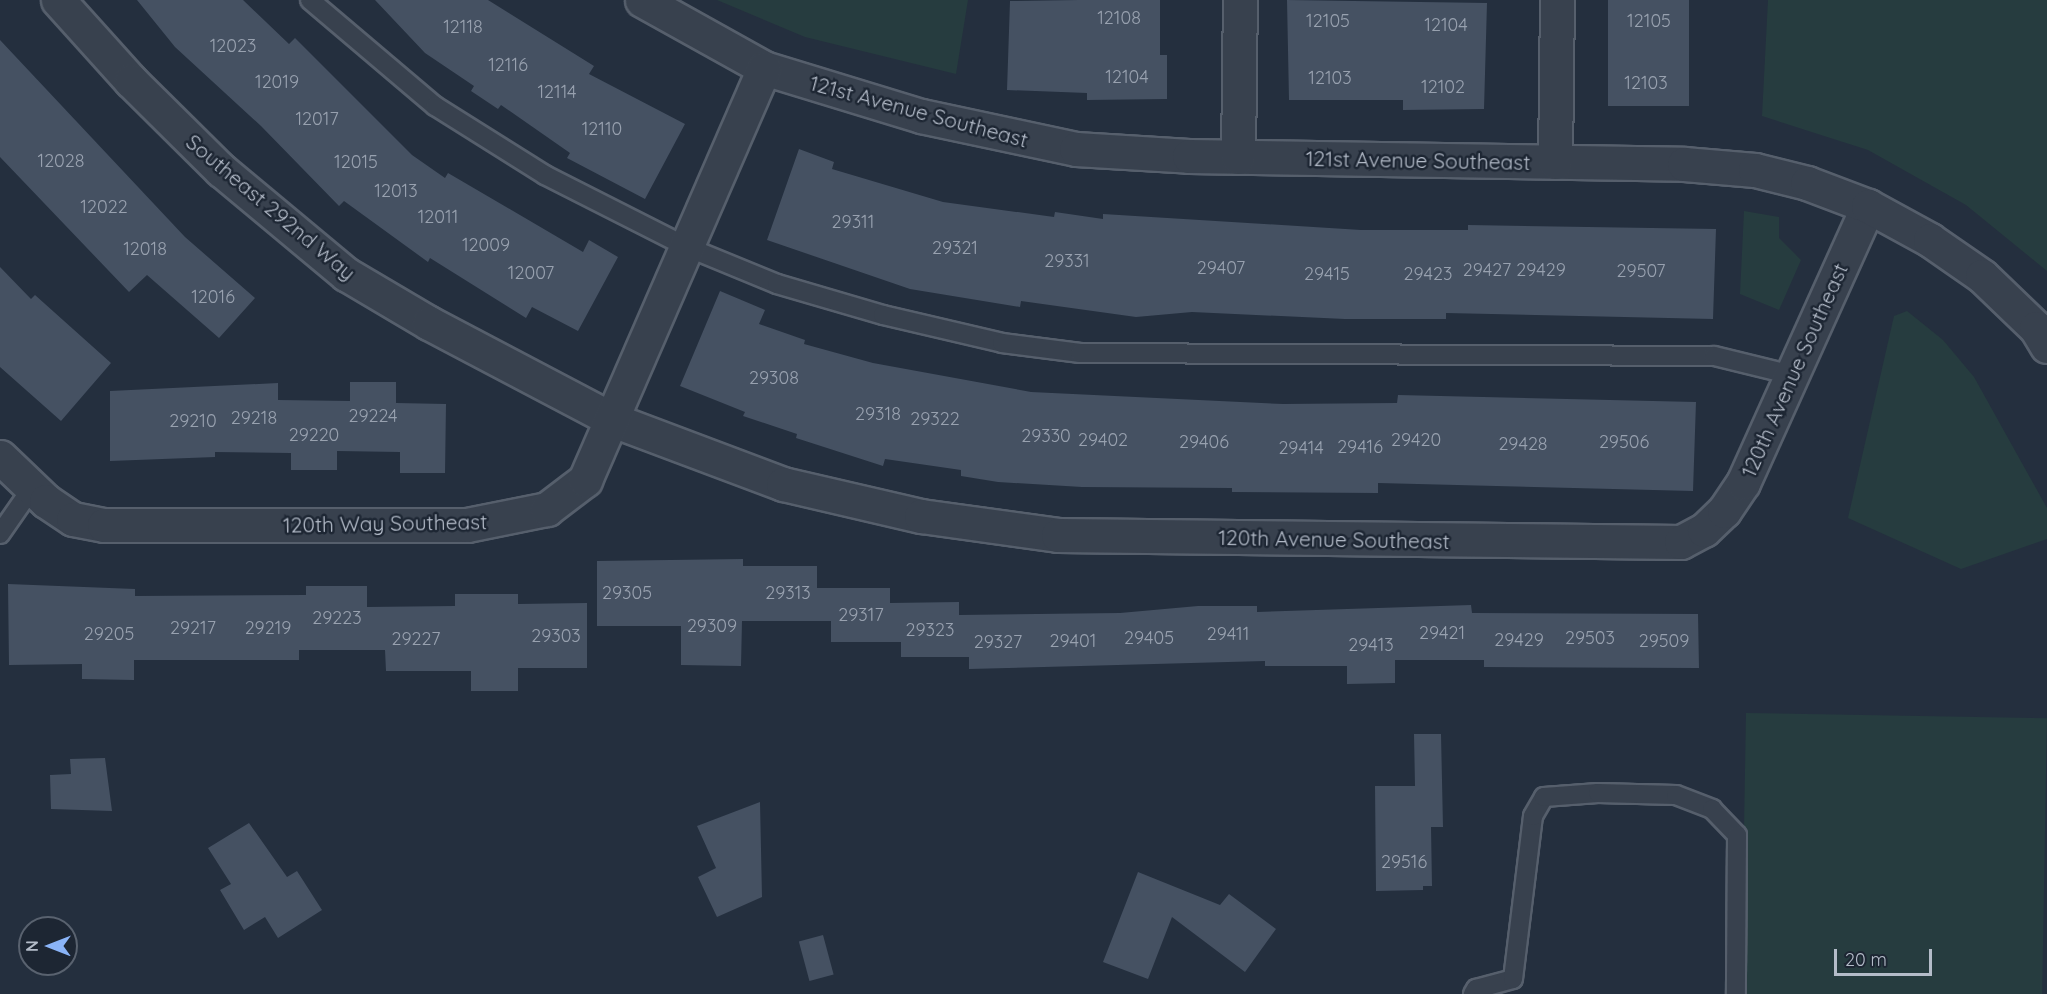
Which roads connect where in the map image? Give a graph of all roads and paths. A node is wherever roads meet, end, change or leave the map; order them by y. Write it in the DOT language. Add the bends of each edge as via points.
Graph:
graph roads {
  1 [pos="58,0"];
  2 [pos="310,0"];
  3 [pos="642,0"];
  4 [pos="1240,0"];
  5 [pos="1557,0"];
  6 [pos="764,68"];
  7 [pos="1238,157"];
  8 [pos="1555,162"];
  9 [pos="1868,206"];
  10 [pos="687,247"];
  11 [pos="2043,331"];
  12 [pos="1792,375"];
  13 [pos="613,420"];
  14 [pos="0,457"];
  15 [pos="32,489"];
  16 [pos="0,534"];
  17 [pos="1473,994"];
  18 [pos="1736,994"];
  1 -- 13 [label="street, Southeast 292nd Way" via="131,81 221,170 346,274"];
  2 -- 10 [label="lane" via="435,106 544,175"];
  3 -- 6 [label="street, 121st Avenue Southeast"];
  4 -- 7 [label="street"];
  5 -- 8 [label="street"];
  6 -- 7 [label="street, 121st Avenue Southeast" via="1008,137 1076,149"];
  6 -- 10 [label="street, 120th Way Southeast"];
  7 -- 8 [label="street, 121st Avenue Southeast"];
  8 -- 9 [label="street, 121st Avenue Southeast" via="1755,170 1807,183"];
  9 -- 11 [label="street, 121st Avenue Southeast" via="1930,240 1982,276"];
  9 -- 12 [label="street, 120th Avenue Southeast"];
  10 -- 12 [label="lane" via="777,284 883,315 1002,343 1080,353 1714,356"];
  10 -- 13 [label="street, 120th Way Southeast"];
  12 -- 13 [label="street, 120th Avenue Southeast" via="1743,483 1724,511 1704,530 1680,542 1654,544 1058,535 921,516 783,484"];
  13 -- 15 [label="street, 120th Way Southeast" via="585,480 567,497 520,516 467,525 104,525 73,519"];
  14 -- 15 [label="street, 120th Way Southeast"];
  15 -- 16 [label="lane"];
  17 -- 18 [label="lane" via="1476,989 1514,979 1533,816 1544,796 1598,793 1676,795 1712,809 1737,835"];
}
